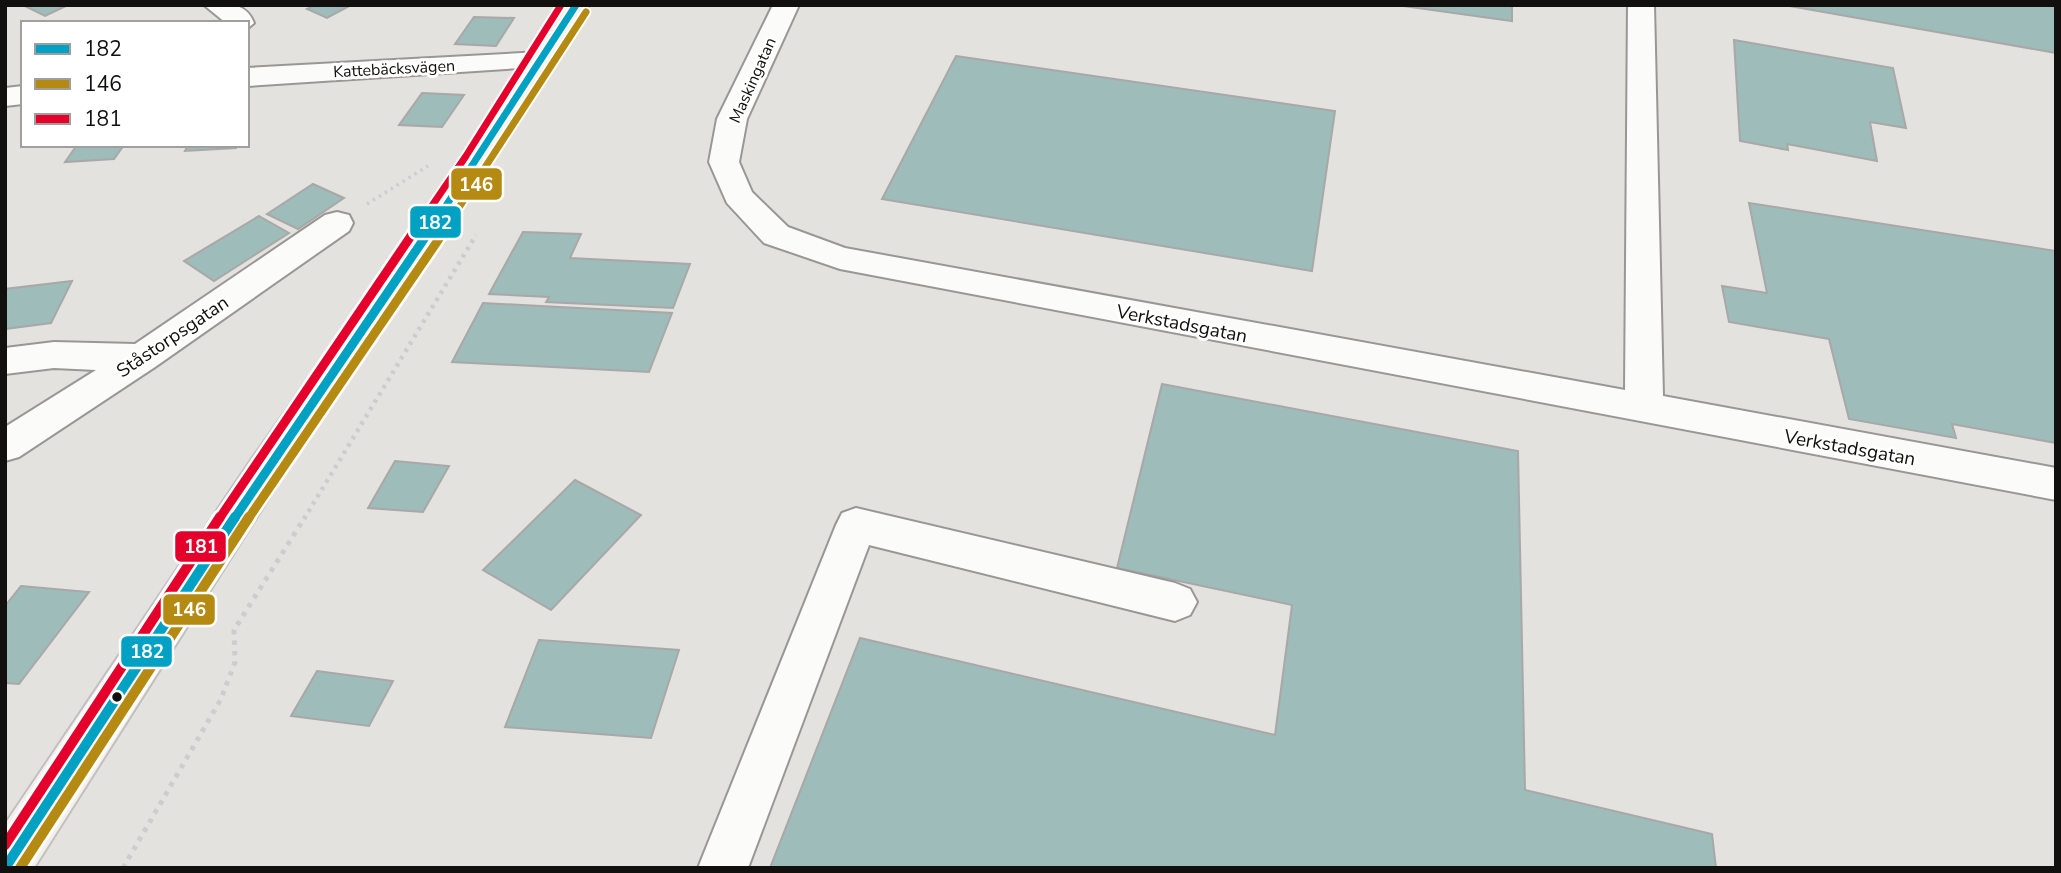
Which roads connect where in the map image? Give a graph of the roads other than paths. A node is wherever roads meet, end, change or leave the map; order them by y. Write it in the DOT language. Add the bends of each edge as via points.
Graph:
graph roads {
  1 [pos="216,5"];
  2 [pos="576,5"];
  3 [pos="786,5"];
  4 [pos="1641,5"];
  5 [pos="239,21"];
  6 [pos="541,60"];
  7 [pos="248,76"];
  8 [pos="738,196"];
  9 [pos="337,223"];
  10 [pos="142,358"];
  11 [pos="5,361"];
  12 [pos="1644,409"];
  13 [pos="5,446"];
  14 [pos="2056,484"];
  15 [pos="1175,602"];
  16 [pos="5,868"];
  17 [pos="723,868"];
  1 -- 5 [label="street" via="237,15"];
  2 -- 6 [label="main road"];
  3 -- 8 [label="street, Maskingatan" via="732,119 724,162"];
  4 -- 12 [label="street"];
  6 -- 7 [label="street, Kattebäcksvägen"];
  6 -- 16 [label="main road"];
  8 -- 12 [label="street, Verkstadsgatan" via="776,234 840,258"];
  9 -- 10 [label="street, Ståstorpsgatan"];
  10 -- 11 [label="street" via="54,355"];
  10 -- 13 [label="street, Ståstorpsgatan"];
  12 -- 14 [label="street, Verkstadsgatan"];
  15 -- 17 [label="street" via="856,525"];
}
